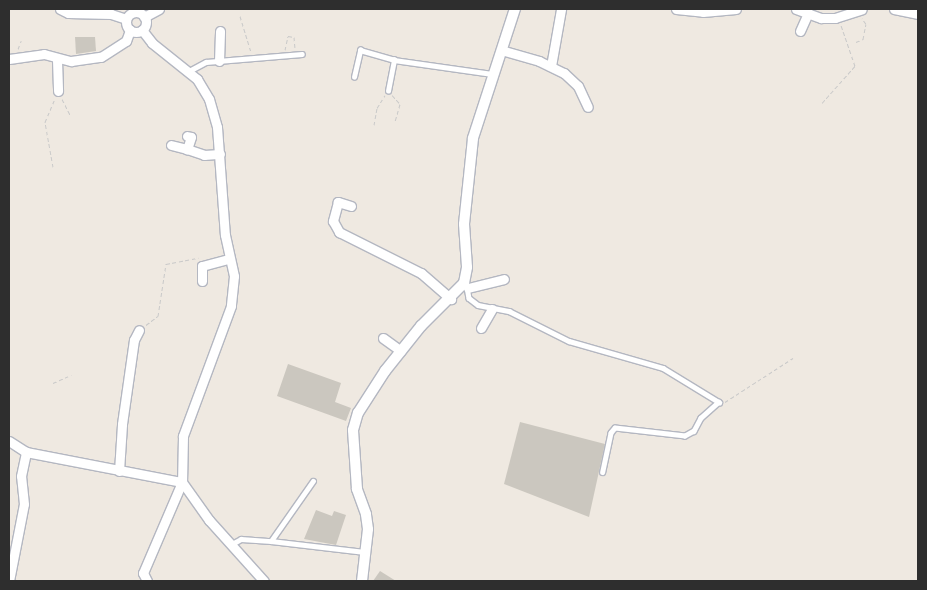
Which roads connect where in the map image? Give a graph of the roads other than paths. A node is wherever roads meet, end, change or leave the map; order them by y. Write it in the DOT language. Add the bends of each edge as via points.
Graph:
graph roads {
  1 [pos="60,9"];
  2 [pos="159,9"];
  3 [pos="516,9"];
  4 [pos="561,9"];
  5 [pos="676,9"];
  6 [pos="736,9"];
  7 [pos="796,9"];
  8 [pos="894,9"];
  9 [pos="694,10"];
  10 [pos="716,10"];
  11 [pos="860,10"];
  12 [pos="808,13"];
  13 [pos="918,14"];
  14 [pos="144,17"];
  15 [pos="126,19"];
  16 [pos="130,30"];
  17 [pos="142,30"];
  18 [pos="220,31"];
  19 [pos="800,31"];
  20 [pos="501,50"];
  21 [pos="302,54"];
  22 [pos="9,59"];
  23 [pos="57,60"];
  24 [pos="394,60"];
  25 [pos="219,61"];
  26 [pos="551,66"];
  27 [pos="189,71"];
  28 [pos="492,74"];
  29 [pos="354,77"];
  30 [pos="388,90"];
  31 [pos="58,92"];
  32 [pos="588,107"];
  33 [pos="187,136"];
  34 [pos="171,145"];
  35 [pos="187,149"];
  36 [pos="220,154"];
  37 [pos="351,206"];
  38 [pos="230,259"];
  39 [pos="504,279"];
  40 [pos="202,281"];
  41 [pos="466,286"];
  42 [pos="451,299"];
  43 [pos="492,309"];
  44 [pos="481,328"];
  45 [pos="139,330"];
  46 [pos="382,338"];
  47 [pos="401,351"];
  48 [pos="9,441"];
  49 [pos="26,452"];
  50 [pos="119,471"];
  51 [pos="603,472"];
  52 [pos="313,481"];
  53 [pos="182,482"];
  54 [pos="271,540"];
  55 [pos="231,544"];
  56 [pos="366,553"];
  57 [pos="10,581"];
  58 [pos="147,581"];
  59 [pos="264,581"];
  60 [pos="362,581"];
  1 -- 15 [label="street" via="68,13 111,14"];
  2 -- 14 [label="street"];
  3 -- 20 [label="street"];
  4 -- 26 [label="street"];
  5 -- 9 [label="street"];
  6 -- 10 [label="street"];
  7 -- 12 [label="street"];
  8 -- 13 [label="street"];
  9 -- 10 [label="street"];
  11 -- 12 [label="street" via="838,18 821,18"];
  12 -- 19 [label="street"];
  14 -- 15 [label="street" via="136,12"];
  14 -- 17 [label="street"];
  15 -- 16 [label="street"];
  16 -- 17 [label="street"];
  16 -- 23 [label="street" via="126,41 102,57"];
  17 -- 27 [label="street" via="152,43"];
  18 -- 25 [label="street"];
  20 -- 26 [label="street"];
  20 -- 28 [label="street"];
  21 -- 25 [label="lane"];
  22 -- 23 [label="street" via="44,54"];
  23 -- 31 [label="street"];
  24 -- 28 [label="lane"];
  24 -- 29 [label="lane" via="360,50"];
  24 -- 30 [label="lane"];
  25 -- 27 [label="lane" via="200,64"];
  26 -- 32 [label="street" via="575,83"];
  27 -- 36 [label="street" via="209,99"];
  28 -- 41 [label="street" via="473,138 467,173"];
  33 -- 35 [label="street" via="191,137"];
  34 -- 35 [label="street"];
  35 -- 36 [label="street" via="204,155"];
  36 -- 38 [label="street"];
  37 -- 42 [label="street" via="338,202 333,221 339,232 421,273"];
  38 -- 40 [label="street" via="202,266"];
  38 -- 53 [label="street" via="234,290 183,436"];
  39 -- 41 [label="street"];
  41 -- 42 [label="street"];
  41 -- 43 [label="lane" via="473,302"];
  42 -- 47 [label="street" via="421,326"];
  43 -- 44 [label="street"];
  43 -- 51 [label="lane" via="515,313 568,341 664,368 719,402 701,418 694,431 685,436 615,428 610,433"];
  45 -- 50 [label="street" via="134,340 122,424"];
  46 -- 47 [label="street"];
  47 -- 56 [label="street" via="358,412 353,430 357,489 366,514"];
  48 -- 49 [label="street"];
  49 -- 50 [label="street"];
  49 -- 57 [label="street" via="21,476 24,504"];
  50 -- 53 [label="street"];
  52 -- 54 [label="lane"];
  53 -- 55 [label="street"];
  53 -- 58 [label="street" via="143,573"];
  54 -- 55 [label="lane" via="245,539"];
  54 -- 56 [label="lane"];
  55 -- 59 [label="street"];
  56 -- 60 [label="street"];
}
